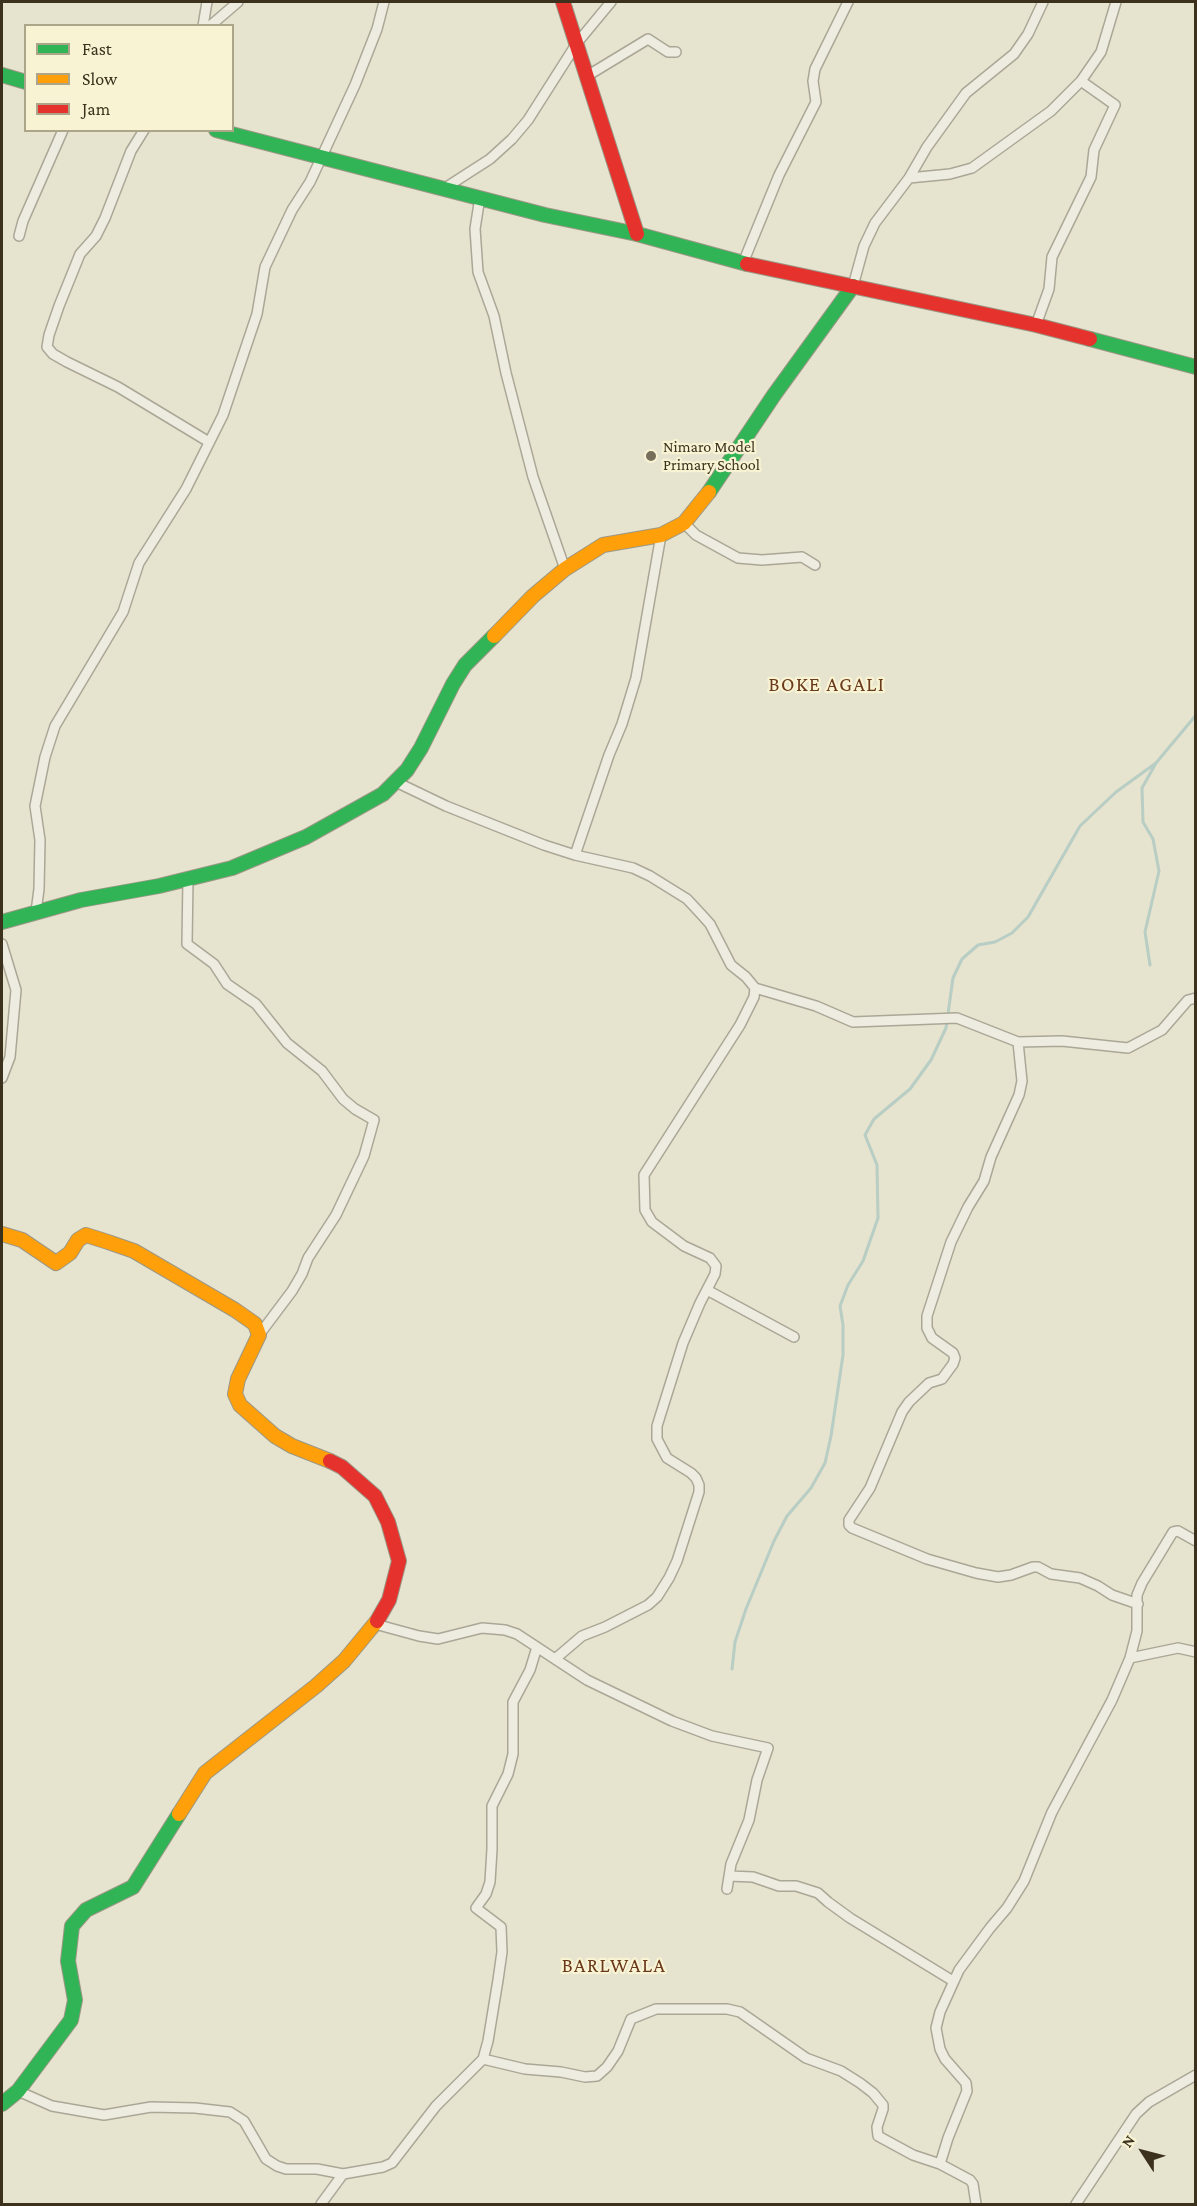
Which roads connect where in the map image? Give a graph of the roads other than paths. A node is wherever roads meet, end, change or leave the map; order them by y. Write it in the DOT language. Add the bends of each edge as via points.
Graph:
graph roads {
  1 [pos="207,2"];
  2 [pos="238,2"];
  3 [pos="384,2"];
  4 [pos="563,2"];
  5 [pos="611,2"];
  6 [pos="848,2"];
  7 [pos="1043,2"];
  8 [pos="1116,2"];
  9 [pos="202,24"];
  10 [pos="212,24"];
  11 [pos="577,43"];
  12 [pos="676,52"];
  13 [pos="2,75"];
  14 [pos="587,76"];
  15 [pos="24,81"];
  16 [pos="1081,81"];
  17 [pos="62,132"];
  18 [pos="143,132"];
  19 [pos="224,132"];
  20 [pos="322,157"];
  21 [pos="909,178"];
  22 [pos="445,188"];
  23 [pos="480,197"];
  24 [pos="637,234"];
  25 [pos="19,236"];
  26 [pos="743,263"];
  27 [pos="853,286"];
  28 [pos="1036,325"];
  29 [pos="1196,367"];
  30 [pos="209,442"];
  31 [pos="684,524"];
  32 [pos="661,535"];
  33 [pos="815,565"];
  34 [pos="565,569"];
  35 [pos="396,782"];
  36 [pos="575,855"];
  37 [pos="188,879"];
  38 [pos="36,912"];
  39 [pos="2,922"];
  40 [pos="2,944"];
  41 [pos="755,988"];
  42 [pos="1196,998"];
  43 [pos="1018,1042"];
  44 [pos="2,1078"];
  45 [pos="2,1234"];
  46 [pos="707,1290"];
  47 [pos="259,1335"];
  48 [pos="794,1337"];
  49 [pos="1196,1541"];
  50 [pos="1138,1604"];
  51 [pos="375,1624"];
  52 [pos="537,1647"];
  53 [pos="1196,1652"];
  54 [pos="1130,1658"];
  55 [pos="555,1659"];
  56 [pos="729,1876"];
  57 [pos="727,1889"];
  58 [pos="953,1981"];
  59 [pos="483,2059"];
  60 [pos="1196,2075"];
  61 [pos="18,2091"];
  62 [pos="2,2104"];
  63 [pos="940,2164"];
  64 [pos="343,2174"];
  65 [pos="321,2205"];
  66 [pos="976,2205"];
  67 [pos="1076,2205"];
  1 -- 9 [label="street"];
  2 -- 10 [label="street"];
  3 -- 20 [label="street" via="355,85"];
  4 -- 11 [label="street"];
  5 -- 11 [label="street"];
  6 -- 26 [label="street" via="815,69 816,102 779,176"];
  7 -- 21 [label="street" via="1014,54 966,93"];
  8 -- 16 [label="street" via="1101,52"];
  11 -- 14 [label="street"];
  11 -- 22 [label="street" via="512,139 490,159"];
  12 -- 14 [label="street" via="668,52 648,39"];
  13 -- 15 [label="street"];
  14 -- 24 [label="street"];
  16 -- 21 [label="street" via="1051,111 972,168"];
  16 -- 28 [label="street" via="1115,105 1094,150 1091,177 1052,257 1049,289"];
  17 -- 25 [label="street"];
  18 -- 30 [label="street" via="96,236 80,254 47,347 67,363 118,387"];
  19 -- 20 [label="street"];
  20 -- 22 [label="street"];
  20 -- 30 [label="street" via="265,267 257,314 223,415"];
  21 -- 27 [label="street" via="875,223"];
  22 -- 23 [label="street"];
  23 -- 24 [label="street"];
  23 -- 34 [label="street" via="474,236 478,272 494,316 533,477"];
  24 -- 26 [label="street"];
  26 -- 27 [label="street"];
  27 -- 28 [label="street"];
  27 -- 31 [label="street"];
  28 -- 29 [label="street"];
  30 -- 38 [label="street" via="186,489 139,563 123,612 55,726 35,806 40,840"];
  31 -- 32 [label="street"];
  31 -- 33 [label="street" via="738,558 802,557"];
  32 -- 34 [label="street" via="603,546"];
  32 -- 36 [label="street" via="636,678"];
  34 -- 35 [label="street" via="519,609 465,665 421,748"];
  35 -- 36 [label="street" via="446,806"];
  35 -- 37 [label="street" via="370,802 306,837 232,868"];
  36 -- 41 [label="street" via="633,868 687,899 710,924 731,965"];
  37 -- 38 [label="street"];
  37 -- 47 [label="street" via="187,944 214,964 227,984 256,1004 287,1043 322,1071 343,1099 374,1120 364,1156 336,1215 292,1292"];
  38 -- 39 [label="street"];
  40 -- 44 [label="street" via="16,990 10,1057"];
  41 -- 43 [label="street" via="853,1022 957,1018"];
  41 -- 46 [label="street" via="740,1025 644,1175 645,1210 652,1222 684,1246 710,1258 716,1266"];
  42 -- 43 [label="street" via="1188,1000 1162,1030 1128,1048 1062,1041"];
  43 -- 50 [label="street" via="1022,1081 1019,1095 984,1181 951,1242 927,1316 932,1338 953,1353 953,1364 942,1379 929,1383 902,1412 870,1488 849,1525 927,1559 976,1573 999,1577 1033,1567 1080,1578"];
  45 -- 47 [label="street" via="22,1240 56,1263 86,1235 134,1251 235,1310 255,1324"];
  46 -- 48 [label="street"];
  46 -- 55 [label="street" via="683,1343 657,1426 657,1439 667,1458 691,1473 699,1485 677,1561 657,1597 648,1605 582,1636"];
  47 -- 51 [label="street" via="238,1379 235,1394 240,1405 275,1436 342,1467 375,1496 388,1522 399,1561 389,1600"];
  49 -- 50 [label="street" via="1173,1532 1142,1583"];
  50 -- 54 [label="street"];
  51 -- 52 [label="street" via="438,1639 492,1628 517,1634"];
  51 -- 61 [label="street" via="344,1661 316,1686 205,1773 133,1887 79,1916 72,1926 68,1961 75,2000 71,2020"];
  52 -- 55 [label="street"];
  52 -- 59 [label="street" via="513,1702 513,1754 492,1806 490,1882 476,1908 501,1927 502,1952"];
  53 -- 54 [label="street" via="1178,1648"];
  54 -- 58 [label="street" via="1102,1720 1052,1812 1024,1881"];
  55 -- 56 [label="street" via="587,1680 672,1721 712,1736 768,1748"];
  56 -- 57 [label="street"];
  56 -- 58 [label="street" via="753,1877 818,1893 850,1918"];
  58 -- 63 [label="street" via="936,2028 945,2059 966,2083 968,2091"];
  59 -- 63 [label="street" via="591,2077 612,2061 636,2015 656,2009 732,2010 806,2058 860,2083 883,2105 878,2136"];
  59 -- 64 [label="street" via="436,2106 392,2163"];
  60 -- 67 [label="street" via="1136,2114"];
  61 -- 62 [label="street"];
  61 -- 64 [label="street" via="52,2106 104,2115 151,2107 230,2112 243,2121 266,2159 277,2166"];
  63 -- 66 [label="street" via="970,2180"];
  64 -- 65 [label="street"];
}
